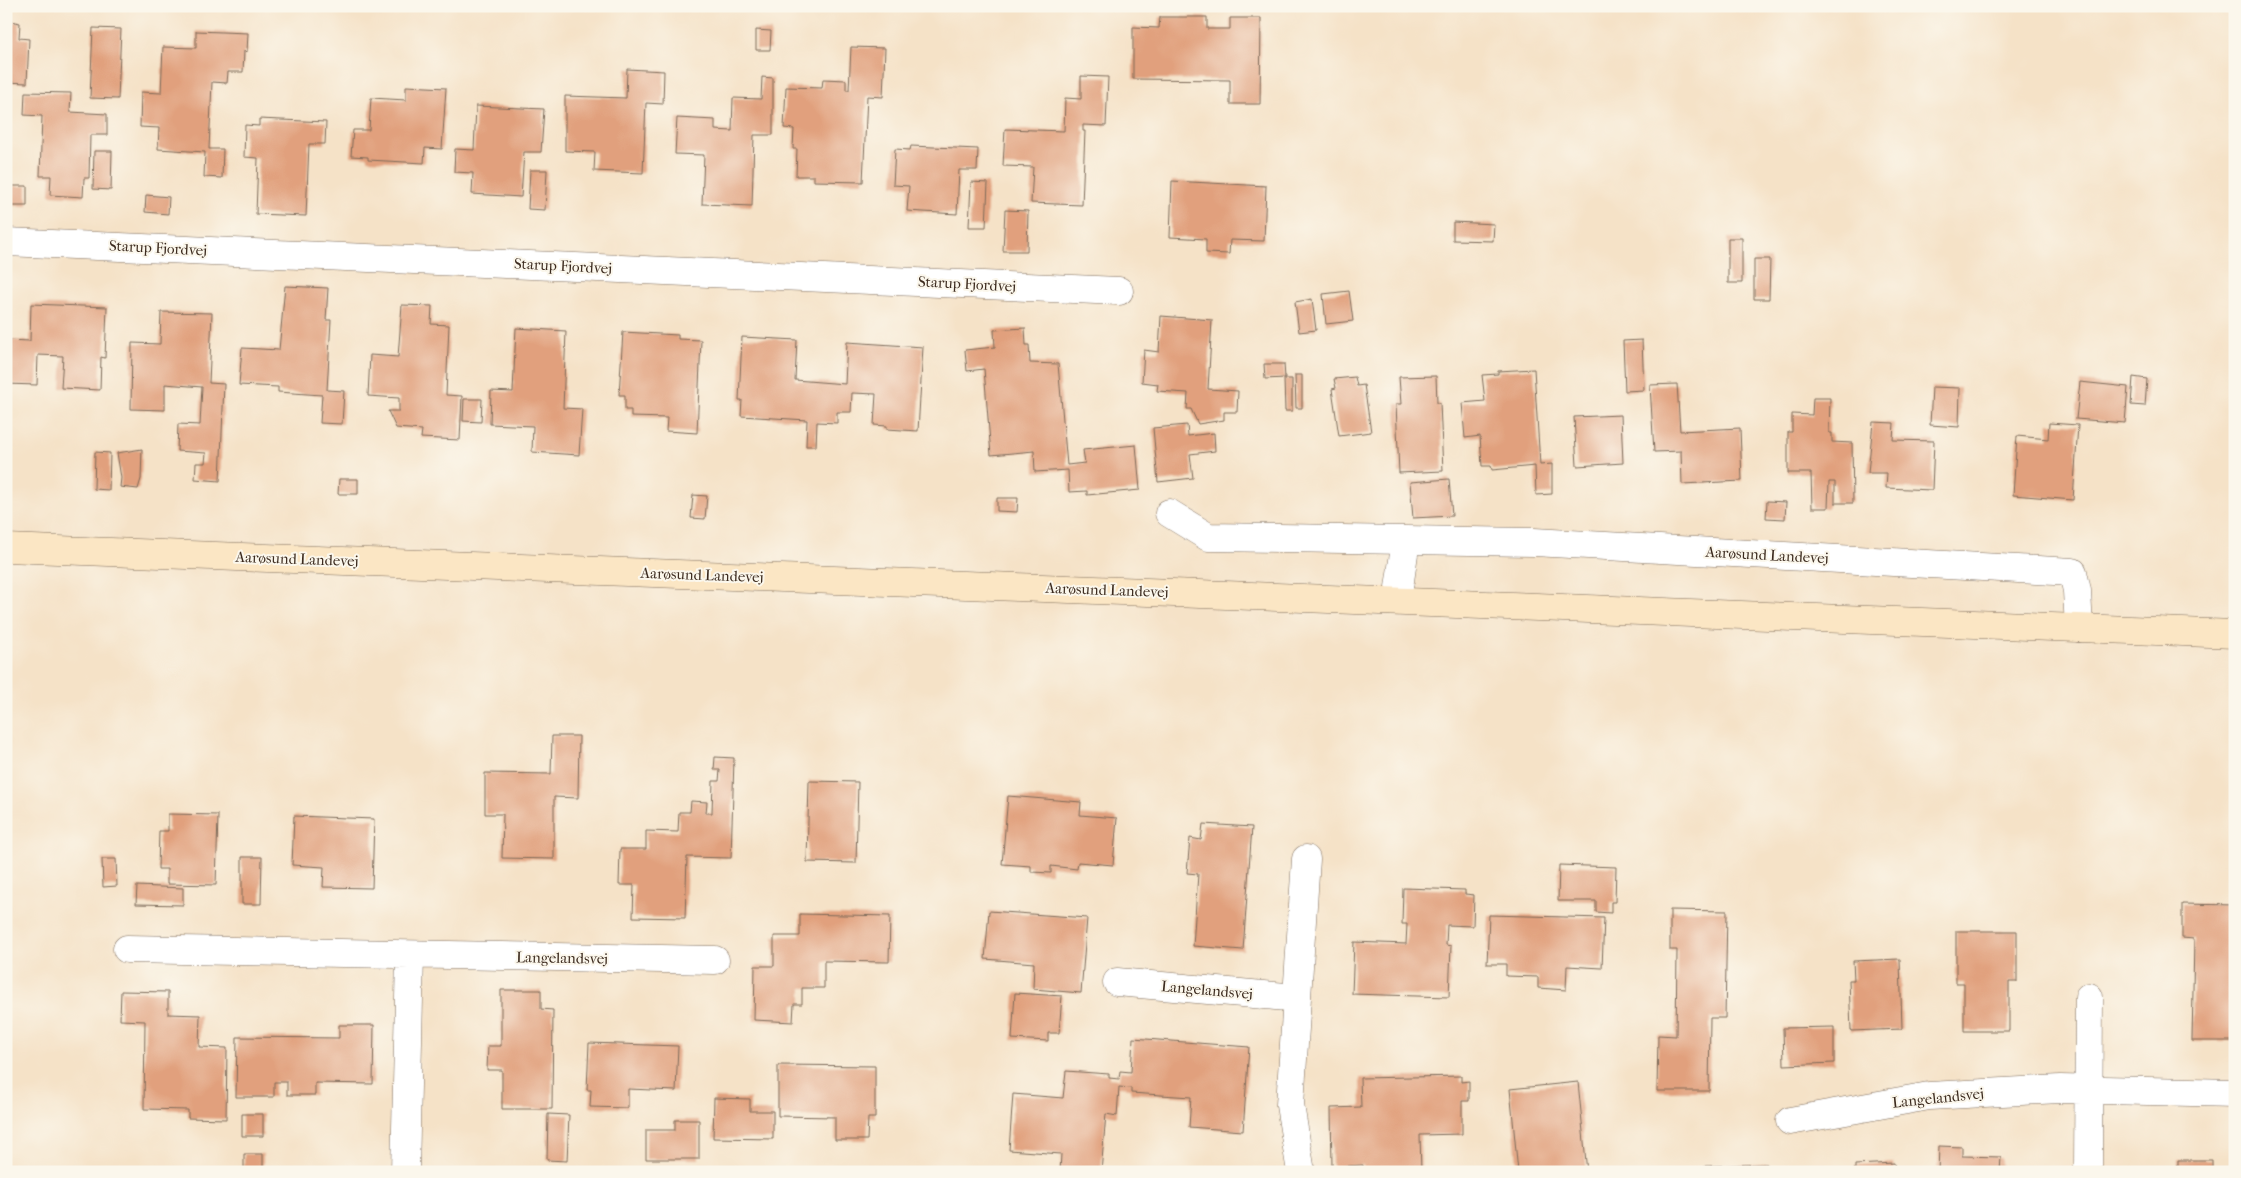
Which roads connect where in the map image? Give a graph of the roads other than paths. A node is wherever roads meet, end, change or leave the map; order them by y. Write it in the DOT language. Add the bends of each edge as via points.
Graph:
graph roads {
  1 [pos="6,242"];
  2 [pos="1119,291"];
  3 [pos="1170,513"];
  4 [pos="1406,540"];
  5 [pos="6,548"];
  6 [pos="1398,601"];
  7 [pos="2079,628"];
  8 [pos="2235,634"];
  9 [pos="1306,859"];
  10 [pos="127,949"];
  11 [pos="410,955"];
  12 [pos="715,960"];
  13 [pos="1117,982"];
  14 [pos="2089,997"];
  15 [pos="1297,998"];
  16 [pos="2088,1089"];
  17 [pos="2235,1093"];
  18 [pos="1790,1121"];
  19 [pos="405,1172"];
  20 [pos="1301,1172"];
  21 [pos="2088,1172"];
  1 -- 2 [label="street, Starup Fjordvej"];
  3 -- 4 [label="street, Aarøsund Landevej" via="1208,537"];
  4 -- 6 [label="street"];
  4 -- 7 [label="street, Aarøsund Landevej" via="1534,542 2072,572 2078,591"];
  5 -- 6 [label="street, Aarøsund Landevej"];
  6 -- 7 [label="street, Aarøsund Landevej"];
  7 -- 8 [label="street, Aarøsund Landevej"];
  9 -- 15 [label="street"];
  10 -- 11 [label="street, Langelandsvej"];
  11 -- 12 [label="street, Langelandsvej"];
  11 -- 19 [label="street"];
  13 -- 15 [label="street, Langelandsvej"];
  14 -- 16 [label="street"];
  15 -- 20 [label="street" via="1290,1105"];
  16 -- 17 [label="street, Langelandsvej"];
  16 -- 18 [label="street, Langelandsvej" via="1929,1096"];
  16 -- 21 [label="street"];
}
